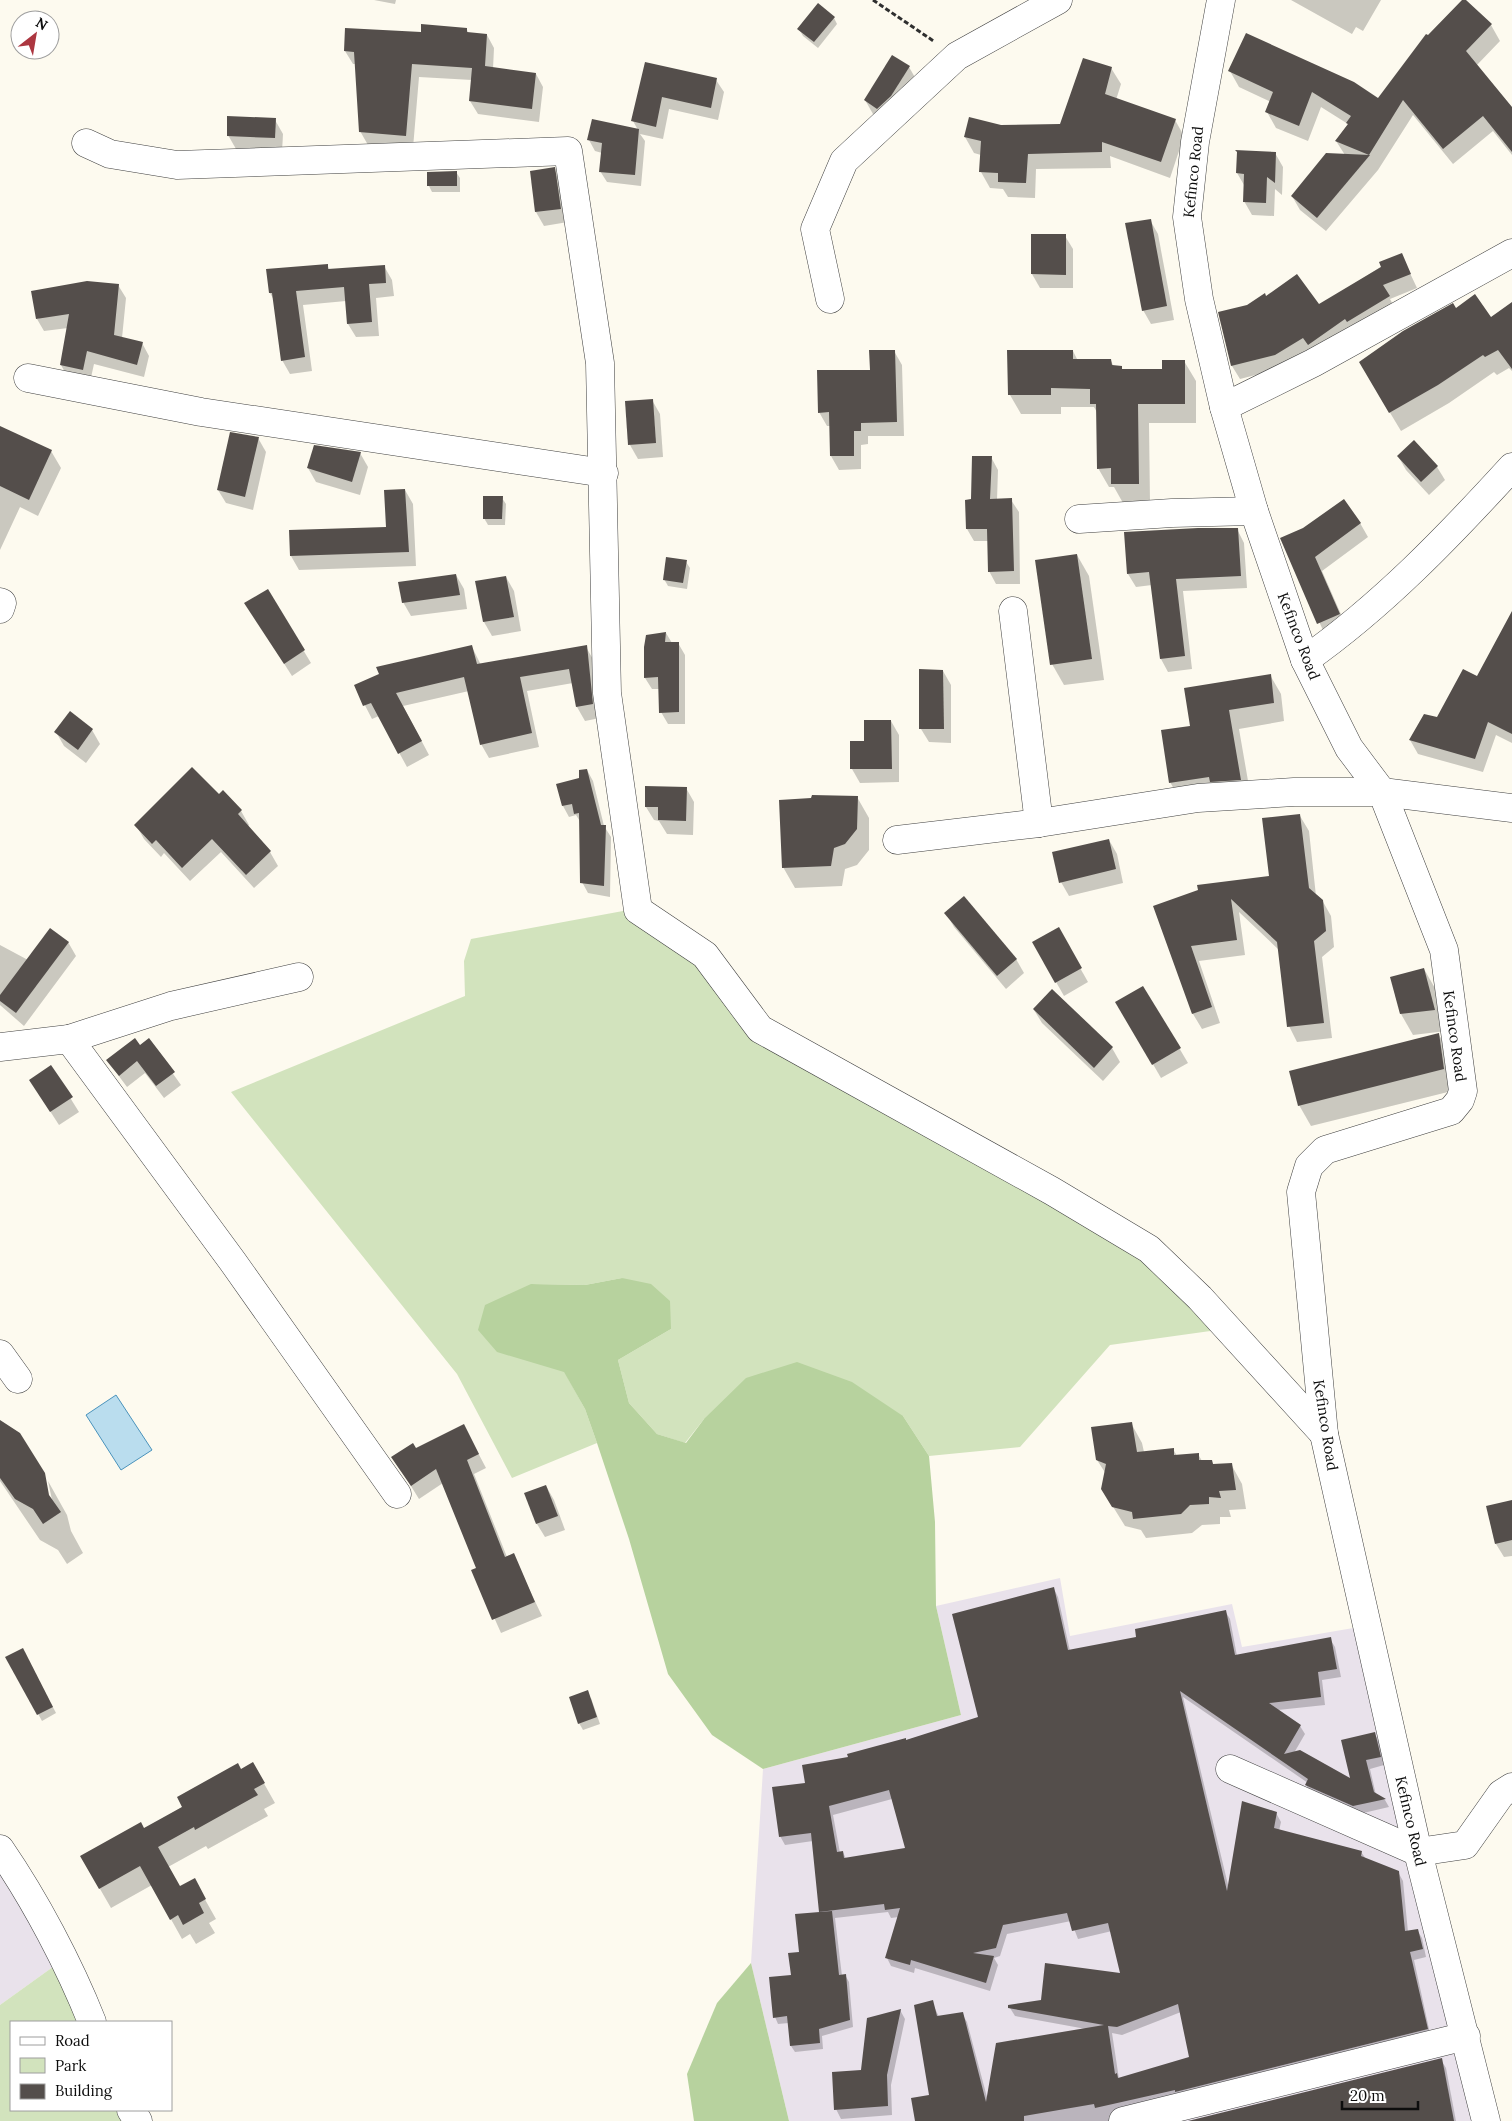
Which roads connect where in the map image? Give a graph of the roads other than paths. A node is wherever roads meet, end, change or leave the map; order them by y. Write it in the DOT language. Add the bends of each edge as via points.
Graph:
graph roads {
  1 [pos="1058,0"];
  2 [pos="1214,4"];
  3 [pos="86,142"];
  4 [pos="1512,253"];
  5 [pos="830,299"];
  6 [pos="28,378"];
  7 [pos="1224,407"];
  8 [pos="1512,467"];
  9 [pos="604,473"];
  10 [pos="1254,511"];
  11 [pos="1079,520"];
  12 [pos="0,602"];
  13 [pos="0,609"];
  14 [pos="1013,611"];
  15 [pos="1305,660"];
  16 [pos="1382,792"];
  17 [pos="1510,802"];
  18 [pos="1039,823"];
  19 [pos="897,840"];
  20 [pos="299,978"];
  21 [pos="69,1039"];
  22 [pos="0,1048"];
  23 [pos="0,1354"];
  24 [pos="18,1379"];
  25 [pos="1324,1434"];
  26 [pos="397,1494"];
  27 [pos="1230,1769"];
  28 [pos="1512,1787"];
  29 [pos="0,1849"];
  30 [pos="1418,1852"];
  31 [pos="92,2021"];
  32 [pos="1466,2036"];
  33 [pos="1123,2121"];
  34 [pos="1486,2121"];
  1 -- 5 [label="street" via="957,56 844,161 815,229"];
  2 -- 7 [label="street, Kefinco Road" via="1187,217 1199,299"];
  3 -- 9 [label="street" via="110,154 177,165 568,151 600,363"];
  4 -- 7 [label="street" via="1313,363"];
  6 -- 9 [label="street" via="201,412"];
  7 -- 10 [label="street, Kefinco Road"];
  8 -- 15 [label="street" via="1391,591"];
  9 -- 25 [label="street" via="607,693 638,910 705,955 760,1029 1052,1191 1148,1249 1200,1298"];
  10 -- 11 [label="street"];
  10 -- 15 [label="street, Kefinco Road"];
  12 -- 13 [label="street"];
  14 -- 18 [label="street"];
  15 -- 16 [label="street, Kefinco Road" via="1349,748"];
  16 -- 17 [label="street"];
  16 -- 18 [label="street" via="1294,792 1198,798"];
  16 -- 25 [label="street, Kefinco Road" via="1444,950 1463,1090 1451,1111 1325,1150 1309,1166 1301,1192"];
  18 -- 19 [label="street"];
  20 -- 21 [label="street" via="171,1006"];
  21 -- 22 [label="street"];
  21 -- 26 [label="street" via="233,1262"];
  23 -- 24 [label="street"];
  25 -- 30 [label="street, Kefinco Road"];
  27 -- 30 [label="street"];
  28 -- 30 [label="street" via="1501,1794 1466,1845"];
  29 -- 31 [label="street" via="21,1880"];
  30 -- 32 [label="street, Kefinco Road"];
  32 -- 33 [label="street"];
  32 -- 34 [label="street, Kefinco Road"];
}
